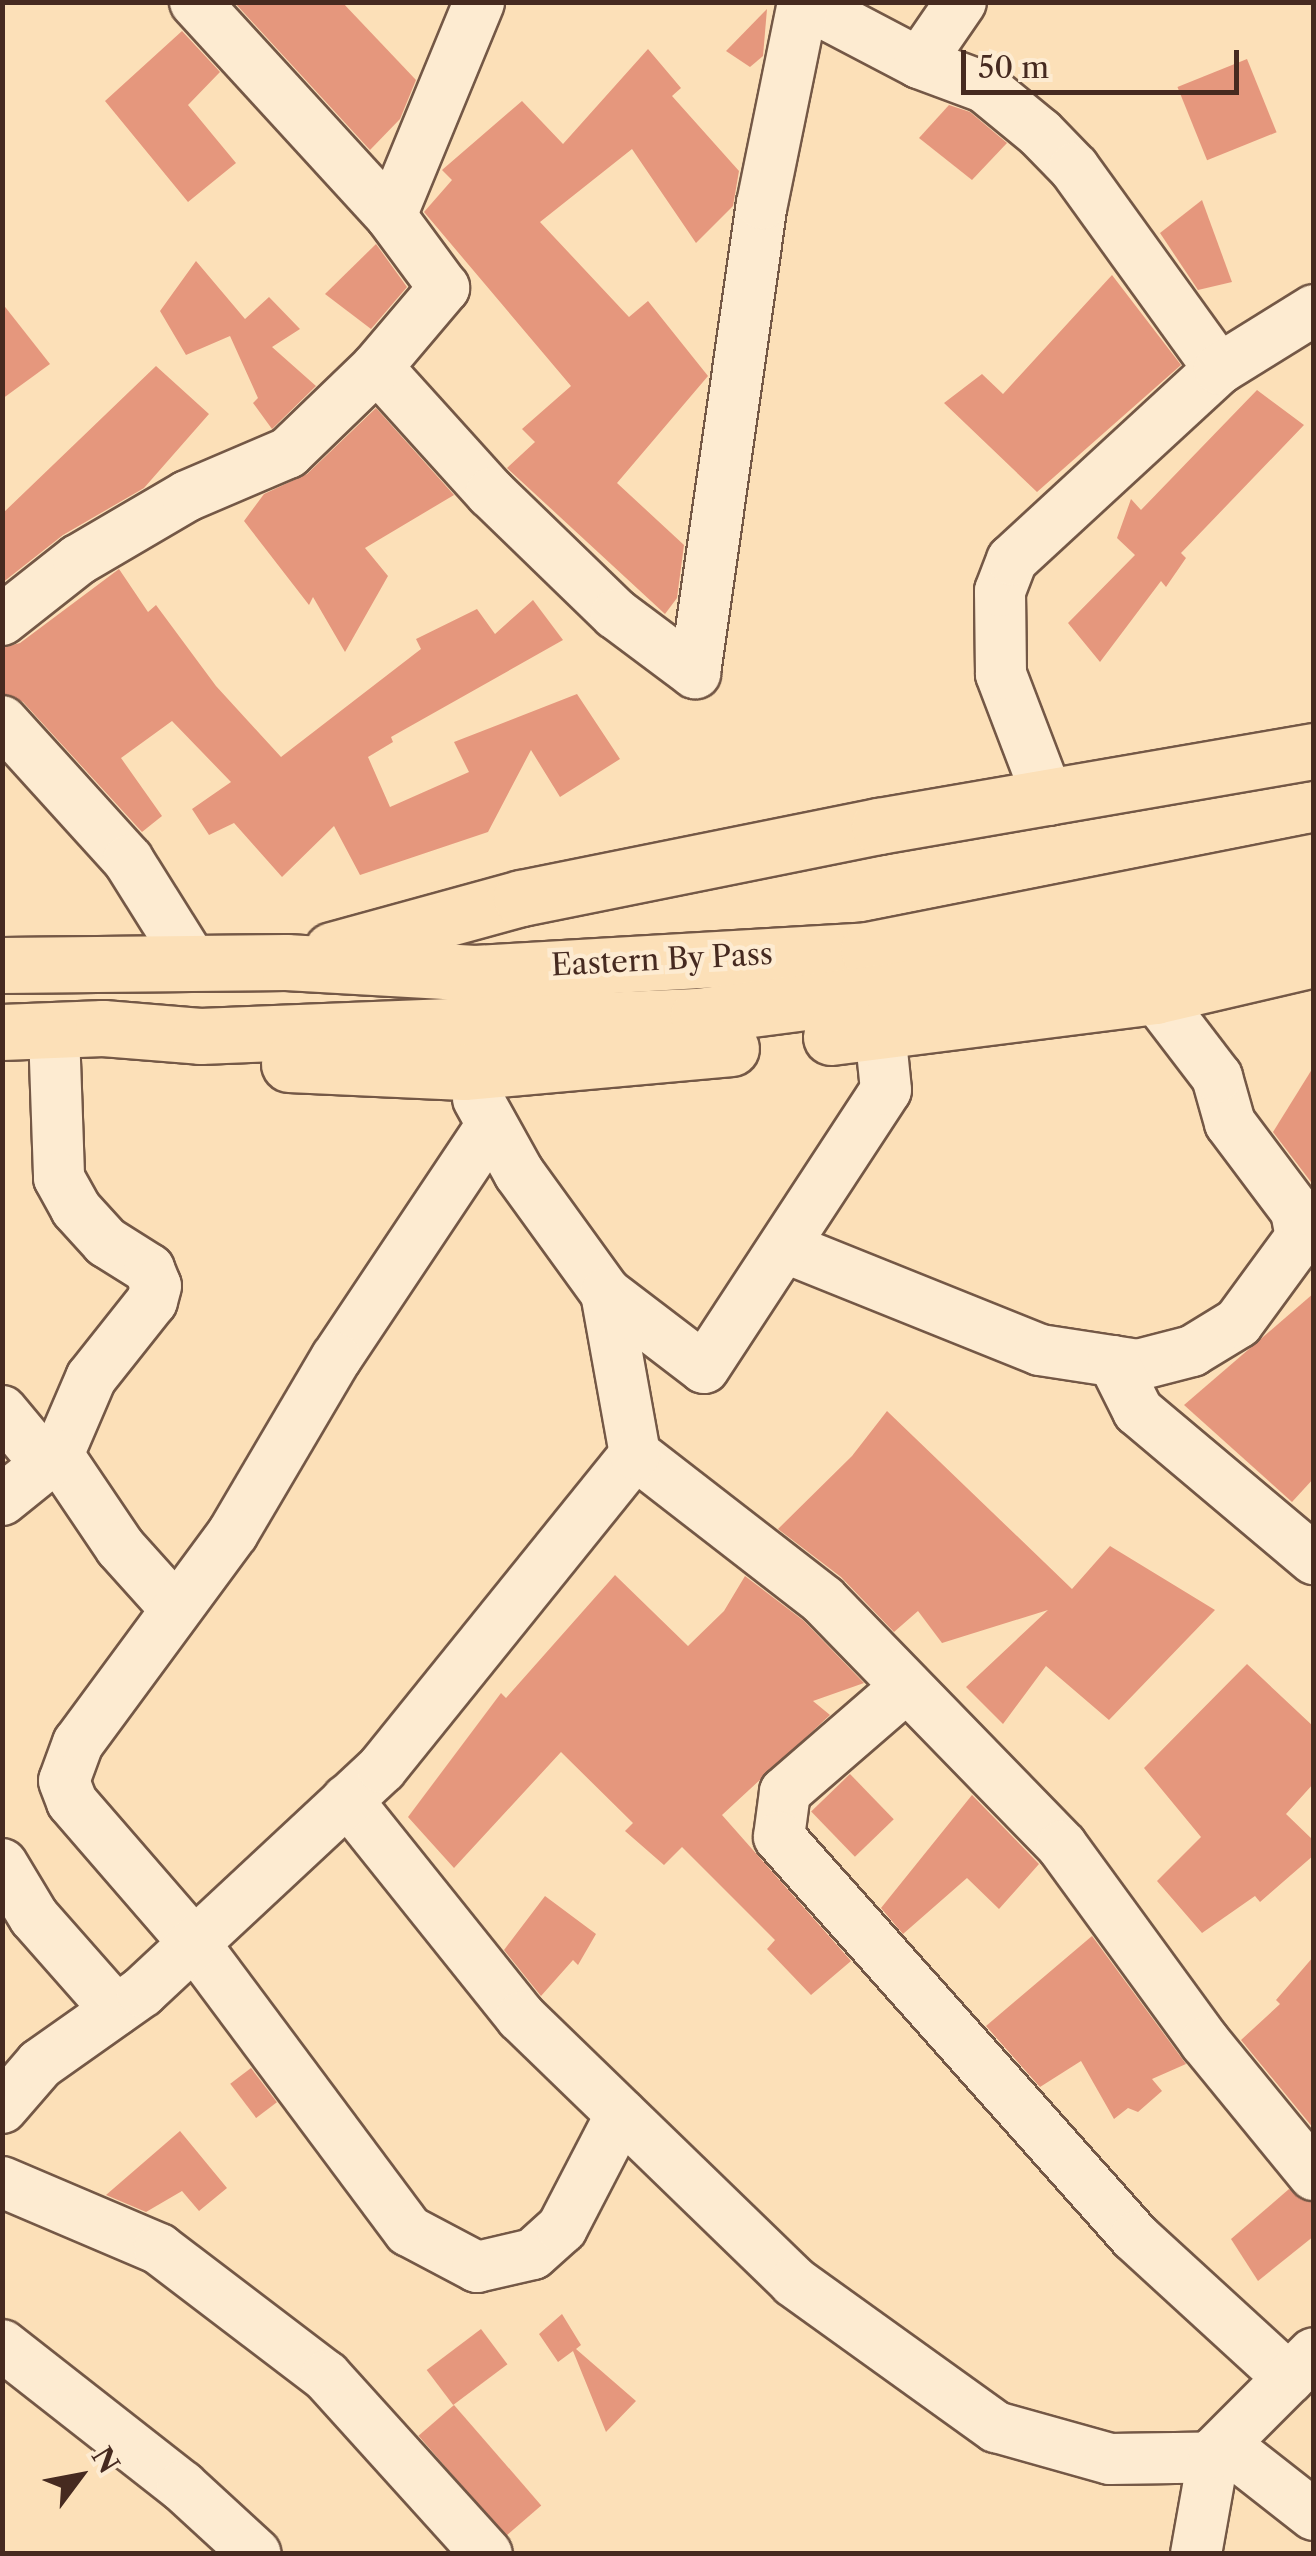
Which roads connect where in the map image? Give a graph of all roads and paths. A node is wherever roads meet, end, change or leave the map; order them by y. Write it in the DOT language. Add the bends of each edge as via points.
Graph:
graph roads {
  1 [pos="196,2"];
  2 [pos="479,2"];
  3 [pos="962,2"];
  4 [pos="803,3"];
  5 [pos="920,63"];
  6 [pos="391,216"];
  7 [pos="1314,310"];
  8 [pos="377,368"];
  9 [pos="1219,369"];
  10 [pos="2,620"];
  11 [pos="2,721"];
  12 [pos="1314,751"];
  13 [pos="1049,800"];
  14 [pos="1314,862"];
  15 [pos="1314,915"];
  16 [pos="1314,959"];
  17 [pos="192,962"];
  18 [pos="286,962"];
  19 [pos="2,964"];
  20 [pos="1154,996"];
  21 [pos="880,1031"];
  22 [pos="28,1032"];
  23 [pos="200,1036"];
  24 [pos="464,1072"];
  25 [pos="491,1126"];
  26 [pos="784,1248"];
  27 [pos="606,1293"];
  28 [pos="1113,1361"];
  29 [pos="2,1411"];
  30 [pos="635,1454"];
  31 [pos="52,1460"];
  32 [pos="2,1500"];
  33 [pos="1314,1559"];
  34 [pos="175,1608"];
  35 [pos="905,1688"];
  36 [pos="348,1800"];
  37 [pos="2,1864"];
  38 [pos="194,1943"];
  39 [pos="116,2010"];
  40 [pos="2,2108"];
  41 [pos="621,2114"];
  42 [pos="1314,2175"];
  43 [pos="2,2182"];
  44 [pos="2,2345"];
  45 [pos="1301,2366"];
  46 [pos="1214,2453"];
  47 [pos="1314,2515"];
  48 [pos="256,2554"];
  49 [pos="488,2554"];
  50 [pos="1196,2554"];
  1 -- 6 [label="street"];
  2 -- 6 [label="street"];
  3 -- 5 [label="street"];
  4 -- 5 [label="street"];
  4 -- 8 [label="street" via="759,224 694,673 616,614"];
  5 -- 9 [label="street" via="984,87 1074,168"];
  6 -- 8 [label="street" via="444,288"];
  7 -- 9 [label="street"];
  8 -- 10 [label="street" via="288,454 171,505 78,560"];
  9 -- 13 [label="street" via="1012,560 1000,592 1001,674"];
  11 -- 17 [label="street" via="128,860"];
  12 -- 13 [label="main road"];
  13 -- 18 [label="main road" via="879,826 522,898"];
  14 -- 18 [label="main road, Eastern By Pass" via="868,950 475,973"];
  15 -- 23 [label="main road, Eastern By Pass" via="891,991 698,1016"];
  16 -- 20 [label="main road"];
  17 -- 18 [label="main road, Eastern By Pass"];
  17 -- 19 [label="main road, Eastern By Pass"];
  20 -- 21 [label="main road"];
  20 -- 28 [label="street" via="1217,1078 1230,1122 1296,1211 1301,1237 1238,1323 1192,1351 1138,1365"];
  21 -- 24 [label="main road"];
  21 -- 26 [label="street" via="886,1090"];
  22 -- 23 [label="main road, Eastern By Pass"];
  22 -- 31 [label="street" via="58,1178 76,1210 106,1242 150,1269 156,1286 91,1378"];
  23 -- 24 [label="main road" via="294,1066"];
  24 -- 25 [label="street"];
  25 -- 27 [label="street"];
  25 -- 34 [label="street" via="336,1358 233,1533"];
  26 -- 27 [label="street" via="704,1368"];
  26 -- 28 [label="street" via="1040,1350"];
  27 -- 30 [label="street"];
  28 -- 33 [label="street" via="1138,1411"];
  29 -- 31 [label="street"];
  30 -- 35 [label="street" via="823,1600"];
  30 -- 36 [label="street" via="382,1768"];
  31 -- 32 [label="street"];
  31 -- 34 [label="street"];
  34 -- 38 [label="street" via="78,1743 64,1781 72,1802"];
  35 -- 42 [label="street" via="1062,1846 1204,2042"];
  35 -- 45 [label="street" via="785,1792 778,1838 1135,2238"];
  36 -- 38 [label="street"];
  36 -- 41 [label="street" via="521,2017"];
  37 -- 39 [label="street" via="34,1918"];
  38 -- 39 [label="street"];
  38 -- 41 [label="street" via="409,2232 477,2267 533,2254 562,2228"];
  39 -- 40 [label="street" via="40,2064"];
  41 -- 46 [label="street" via="794,2282 996,2427 1110,2459"];
  43 -- 49 [label="street" via="159,2249 311,2364"];
  44 -- 48 [label="street" via="182,2486"];
  45 -- 46 [label="street"];
  46 -- 47 [label="street" via="1240,2457"];
  46 -- 50 [label="street"];
}
